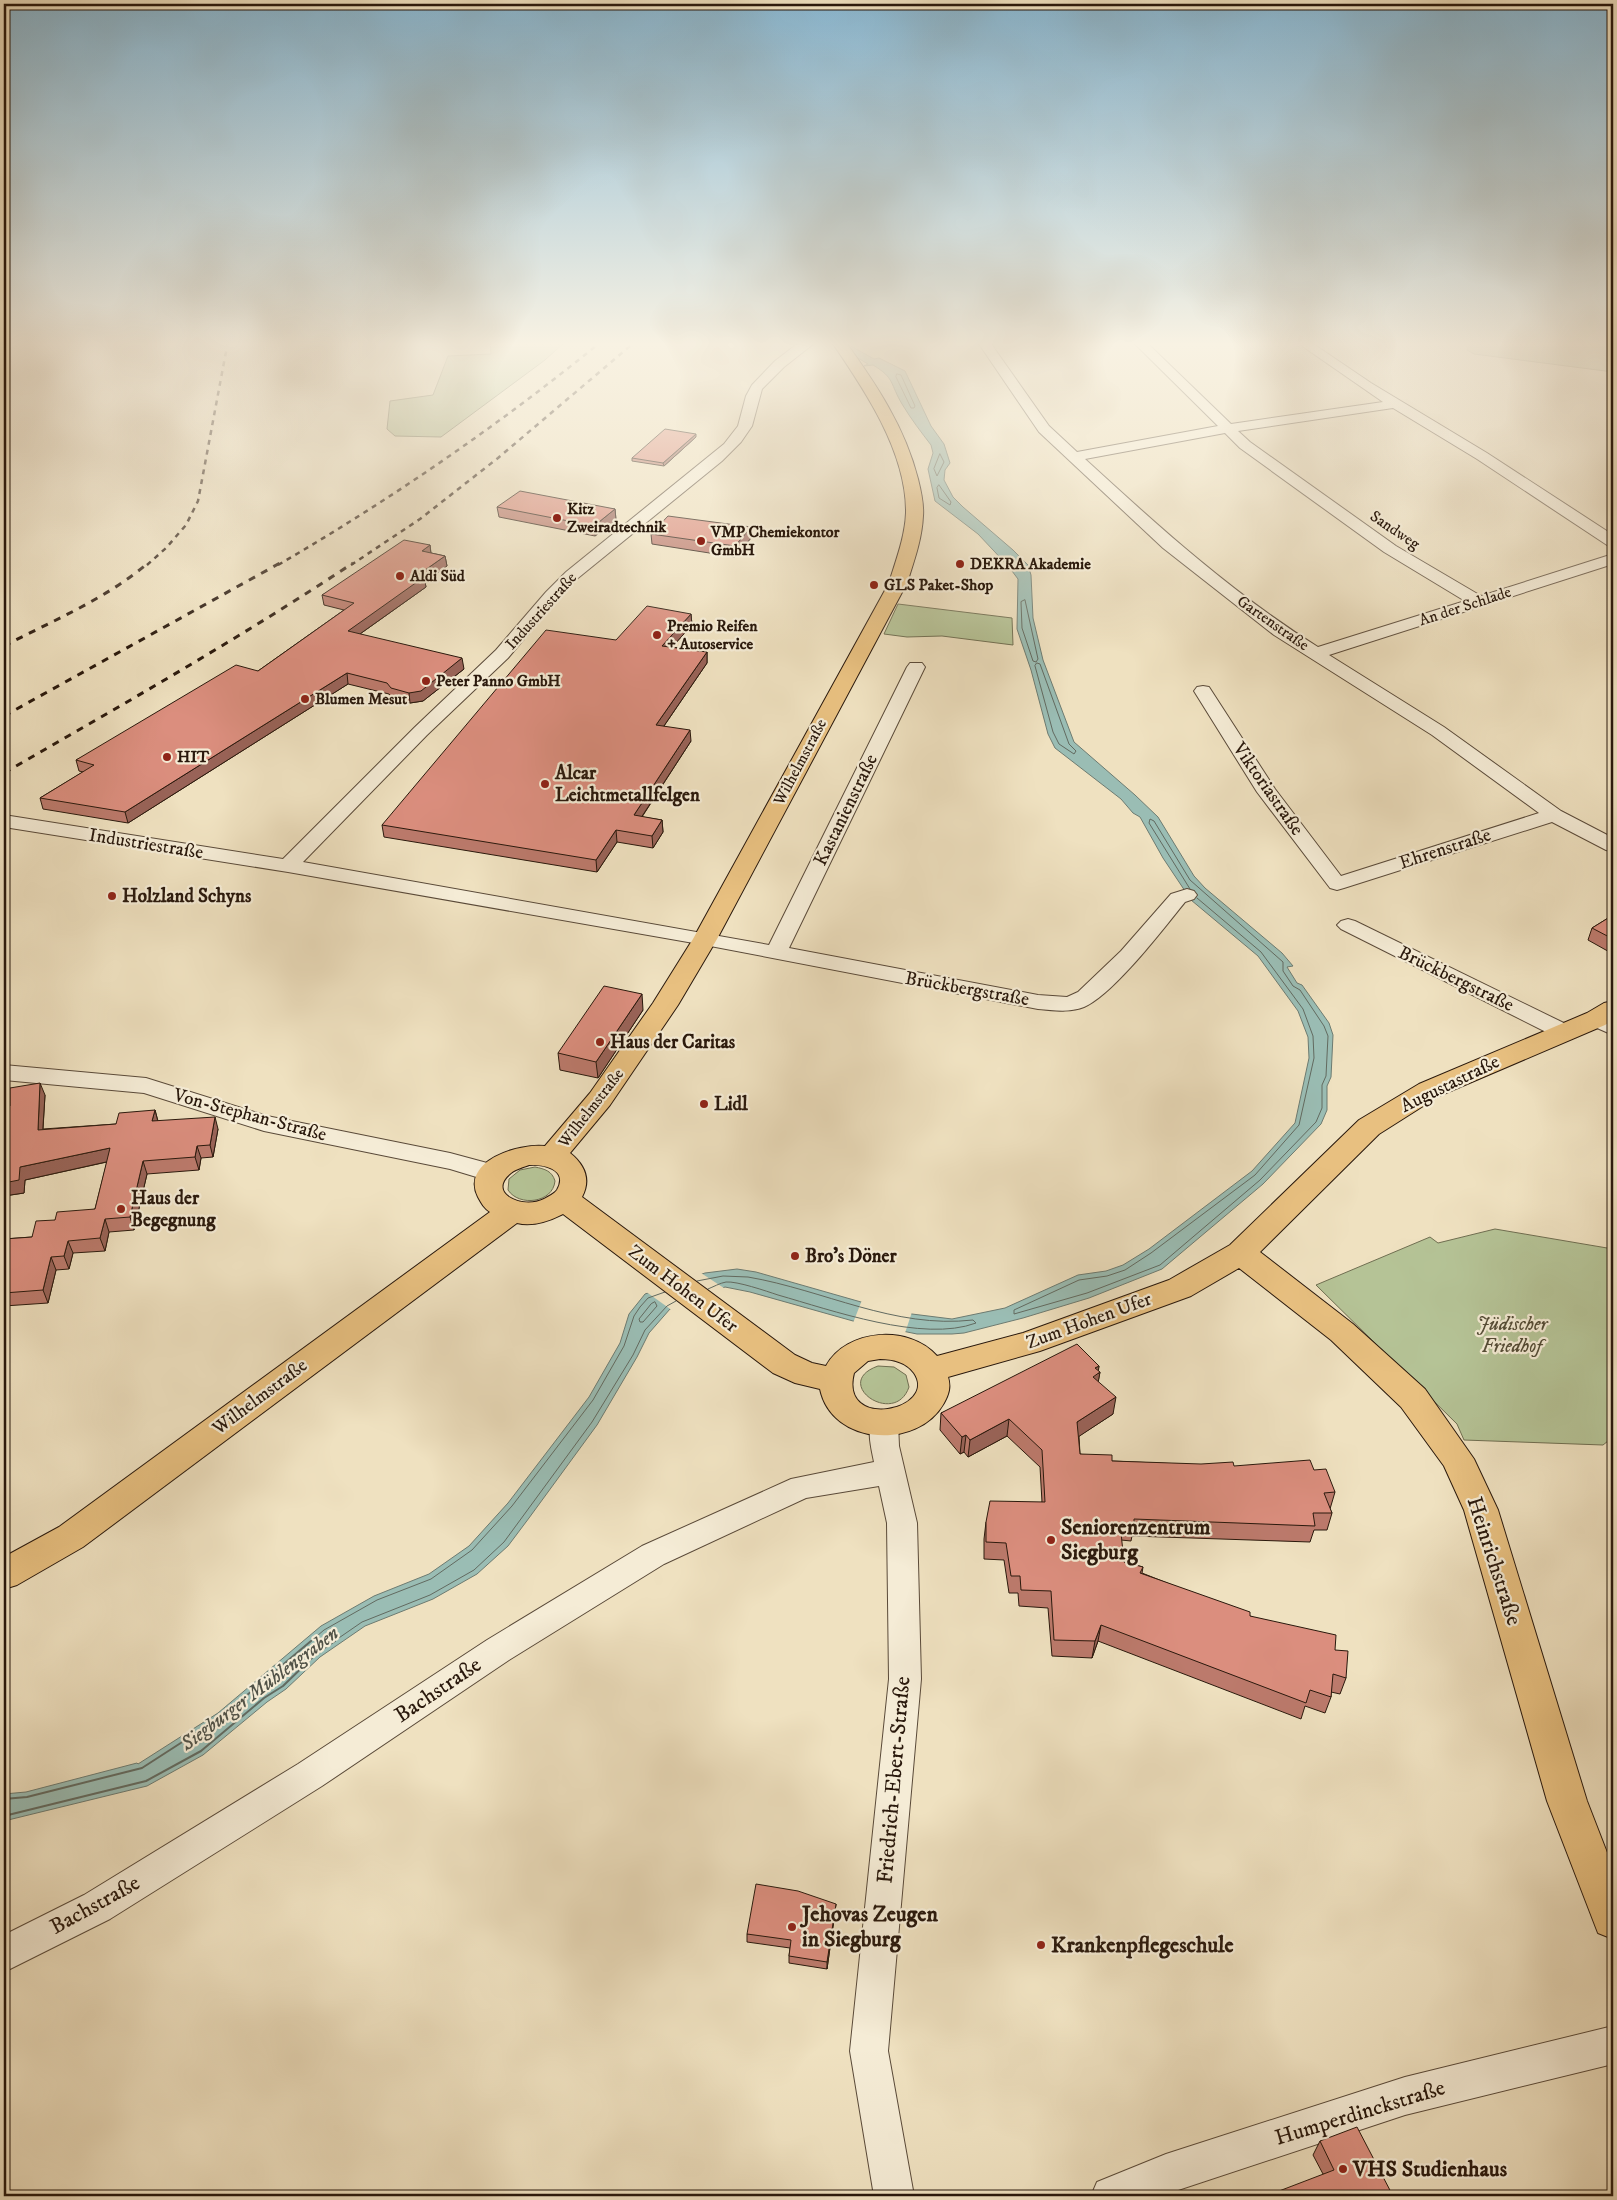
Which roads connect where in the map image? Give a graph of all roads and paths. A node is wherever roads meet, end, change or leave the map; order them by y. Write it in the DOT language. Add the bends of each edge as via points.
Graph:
graph roads {
  1 [pos="731,444"];
  2 [pos="900,444"];
  3 [pos="1060,444"];
  4 [pos="1146,444"];
  5 [pos="1244,444"];
  6 [pos="1461,444"];
  7 [pos="1075,457"];
  8 [pos="1613,542"];
  9 [pos="1613,559"];
  10 [pos="1480,602"];
  11 [pos="1317,654"];
  12 [pos="916,667"];
  13 [pos="1203,691"];
  14 [pos="1554,815"];
  15 [pos="4,821"];
  16 [pos="1613,846"];
  17 [pos="288,866"];
  18 [pos="1337,884"];
  19 [pos="1187,895"];
  20 [pos="1348,926"];
  21 [pos="705,939"];
  22 [pos="776,954"];
  23 [pos="1608,1019"];
  24 [pos="1564,1032"];
  25 [pos="4,1072"];
  26 [pos="552,1157"];
  27 [pos="493,1173"];
  28 [pos="565,1200"];
  29 [pos="511,1212"];
  30 [pos="1241,1253"];
  31 [pos="930,1370"];
  32 [pos="835,1380"];
  33 [pos="884,1424"];
  34 [pos="891,1474"];
  35 [pos="4,1574"];
  36 [pos="1613,1920"];
  37 [pos="4,1954"];
  38 [pos="1613,2045"];
  39 [pos="894,2196"];
  40 [pos="1111,2196"];
  1 -- 17 [label="street, Industriestraße" via="552,594 502,654"];
  2 -- 21 [label="main road, Wilhelmstraße" via="915,518 898,583"];
  3 -- 7 [label="street, Gartenstraße"];
  4 -- 7 [label="street"];
  5 -- 10 [label="street, Sandweg" via="1390,549"];
  6 -- 8 [label="street"];
  7 -- 11 [label="street, Gartenstraße" via="1169,545 1258,615"];
  9 -- 10 [label="street, An der Schlade"];
  10 -- 11 [label="street, An der Schlade"];
  11 -- 14 [label="street, Gartenstraße" via="1438,731"];
  12 -- 22 [label="street, Kastanienstraße"];
  13 -- 18 [label="street, Viktoriastraße" via="1267,792"];
  14 -- 16 [label="street, Gartenstraße"];
  14 -- 18 [label="street, Ehrenstraße"];
  15 -- 17 [label="street, Industriestraße"];
  17 -- 21 [label="street, Industriestraße"];
  19 -- 22 [label="street, Brückbergstraße" via="1178,898 1098,988 1079,1002 1065,1005"];
  20 -- 24 [label="street, Brückbergstraße"];
  21 -- 22 [label="street, Brückbergstraße"];
  21 -- 26 [label="main road, Wilhelmstraße" via="633,1053"];
  23 -- 24 [label="main road, Augustastraße"];
  24 -- 30 [label="main road, Augustastraße" via="1429,1090 1369,1127"];
  25 -- 27 [label="street, Von-Stephan-Straße" via="146,1086 264,1123 450,1161"];
  26 -- 27 [label="main road" via="526,1155 513,1159"];
  26 -- 28 [label="main road" via="568,1166 572,1173 574,1182"];
  27 -- 29 [label="main road" via="488,1191 492,1200"];
  28 -- 29 [label="main road" via="534,1213"];
  28 -- 32 [label="main road, Zum Hohen Ufer" via="784,1364 806,1374"];
  29 -- 35 [label="main road, Wilhelmstraße" via="71,1537"];
  30 -- 31 [label="main road, Zum Hohen Ufer" via="1180,1288 1139,1304 1029,1343"];
  30 -- 36 [label="main road, Heinrichstraße" via="1342,1332 1413,1398 1457,1459 1481,1510 1567,1801"];
  31 -- 32 [label="main road" via="909,1352 880,1347 854,1354 838,1370"];
  31 -- 33 [label="main road" via="934,1392 930,1402 911,1418"];
  32 -- 33 [label="main road" via="838,1398 851,1413"];
  33 -- 34 [label="street, Friedrich-Ebert-Straße"];
  34 -- 37 [label="street, Bachstraße" via="872,1474 801,1487 653,1555 498,1650 310,1775 97,1907"];
  34 -- 39 [label="street, Friedrich-Ebert-Straße" via="902,1522 905,1680 869,2051"];
  38 -- 40 [label="street, Humperdinckstraße" via="1405,2096 1166,2174"];
}
